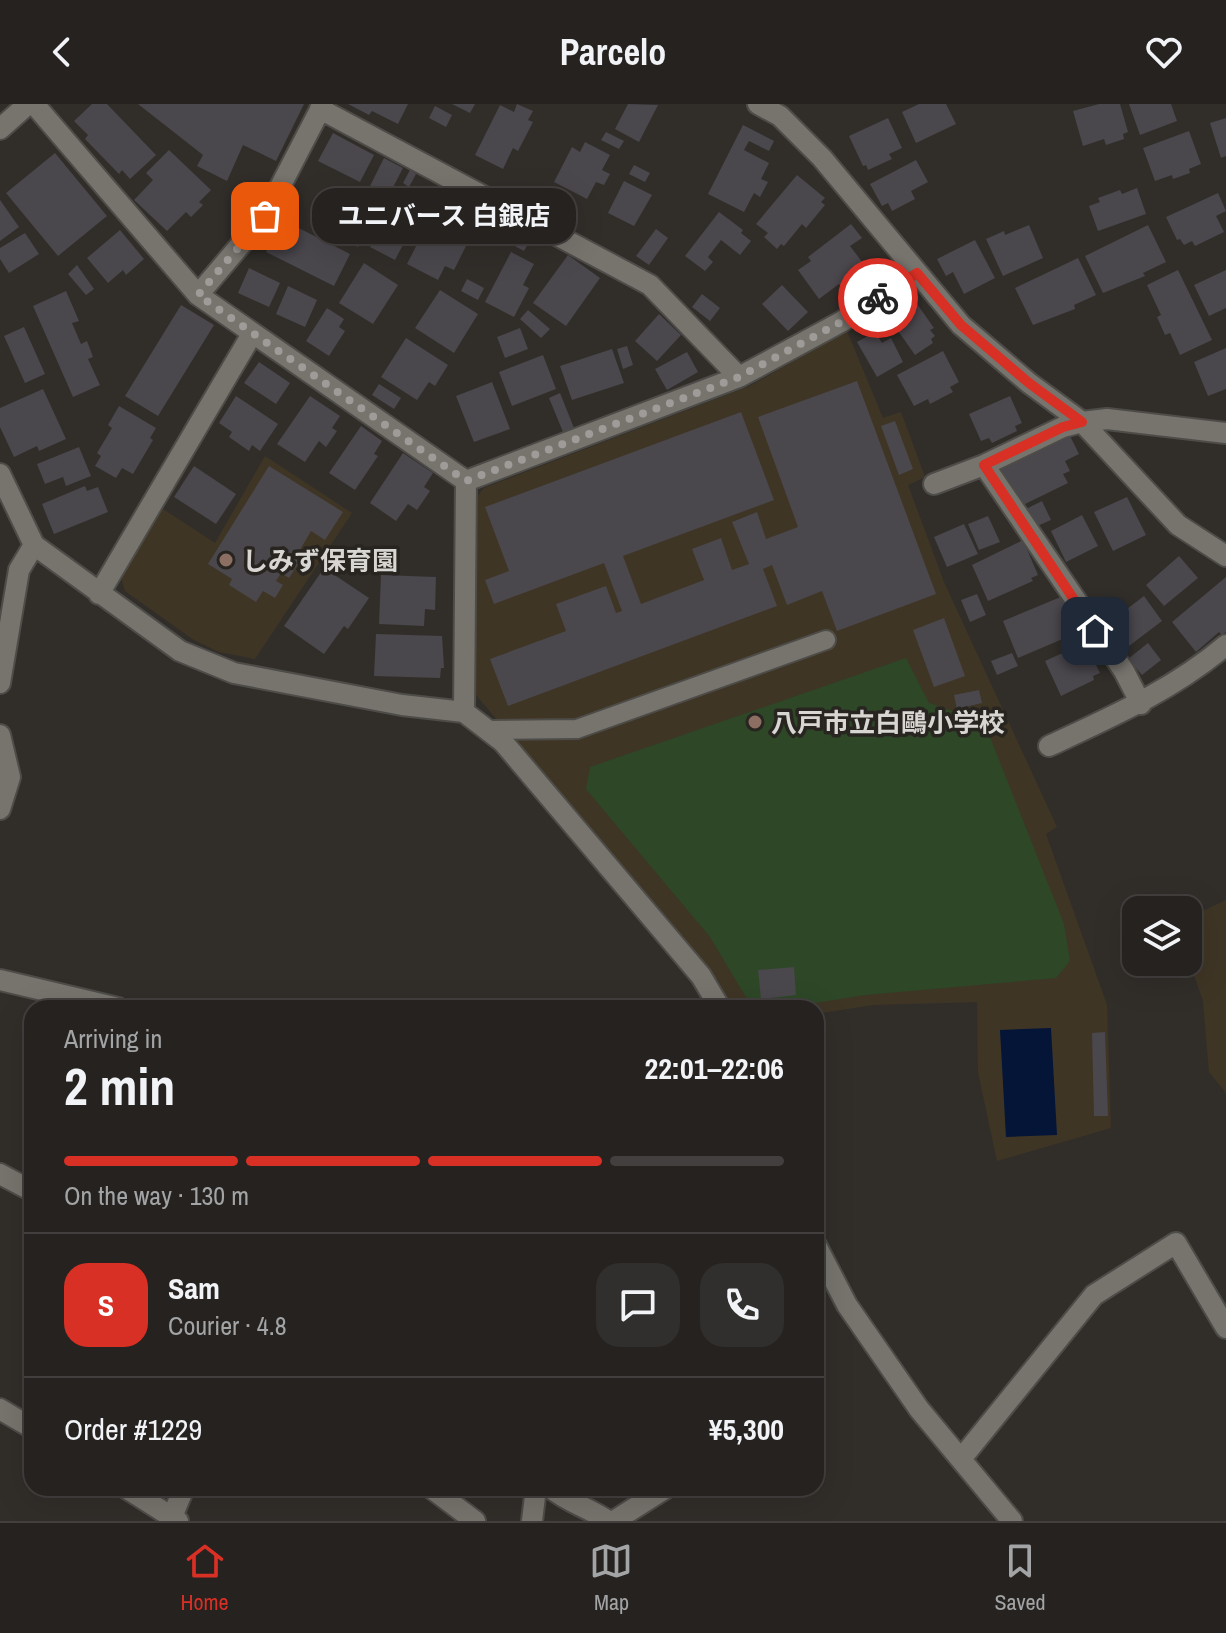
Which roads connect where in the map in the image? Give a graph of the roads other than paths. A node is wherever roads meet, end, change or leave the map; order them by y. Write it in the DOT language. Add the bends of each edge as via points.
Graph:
graph roads {
  1 [pos="31,104"];
  2 [pos="758,104"];
  3 [pos="321,106"];
  4 [pos="0,129"];
  5 [pos="917,273"];
  6 [pos="198,295"];
  7 [pos="252,334"];
  8 [pos="739,377"];
  9 [pos="1082,422"];
  10 [pos="1226,433"];
  11 [pos="984,465"];
  12 [pos="0,474"];
  13 [pos="466,481"];
  14 [pos="934,484"];
  15 [pos="34,545"];
  16 [pos="1226,556"];
  17 [pos="10,574"];
  18 [pos="99,594"];
  19 [pos="826,640"];
  20 [pos="1226,645"];
  21 [pos="0,683"];
  22 [pos="1141,704"];
  23 [pos="464,712"];
  24 [pos="488,730"];
  25 [pos="0,735"];
  26 [pos="1049,746"];
  27 [pos="5,778"];
  28 [pos="0,809"];
  29 [pos="0,980"];
  30 [pos="84,1000"];
  31 [pos="715,1000"];
  32 [pos="0,1174"];
  33 [pos="24,1187"];
  34 [pos="824,1260"];
  35 [pos="1226,1328"];
  36 [pos="0,1409"];
  37 [pos="24,1423"];
  38 [pos="961,1459"];
  39 [pos="139,1496"];
  40 [pos="182,1496"];
  41 [pos="442,1496"];
  42 [pos="535,1496"];
  43 [pos="560,1496"];
  44 [pos="653,1496"];
  45 [pos="175,1519"];
  46 [pos="475,1521"];
  47 [pos="532,1521"];
  48 [pos="608,1521"];
  49 [pos="614,1521"];
  50 [pos="1012,1521"];
  1 -- 4 [label="street"];
  1 -- 6 [label="street"];
  2 -- 5 [label="street" via="780,116 822,158"];
  3 -- 6 [label="street" via="265,216"];
  3 -- 8 [label="street" via="650,285"];
  5 -- 8 [label="street"];
  5 -- 9 [label="street" via="961,325"];
  6 -- 7 [label="street"];
  7 -- 13 [label="street"];
  7 -- 18 [label="street"];
  8 -- 13 [label="street"];
  9 -- 10 [label="street" via="1107,419"];
  9 -- 11 [label="street"];
  9 -- 16 [label="street" via="1178,525"];
  11 -- 14 [label="street"];
  11 -- 22 [label="street"];
  12 -- 15 [label="street"];
  13 -- 23 [label="street"];
  15 -- 17 [label="street"];
  15 -- 18 [label="street"];
  17 -- 21 [label="street"];
  18 -- 23 [label="street" via="180,651 234,673"];
  19 -- 24 [label="lane" via="577,729"];
  20 -- 22 [label="street"];
  22 -- 26 [label="street"];
  23 -- 24 [label="street"];
  24 -- 31 [label="street" via="701,976"];
  25 -- 27 [label="street"];
  27 -- 28 [label="street"];
  29 -- 30 [label="street"];
  32 -- 33 [label="street"];
  34 -- 38 [label="street" via="847,1305 919,1409"];
  35 -- 38 [label="street" via="1176,1243 1094,1295"];
  36 -- 37 [label="street"];
  38 -- 50 [label="street"];
  39 -- 45 [label="street"];
  40 -- 45 [label="street"];
  41 -- 46 [label="street"];
  42 -- 47 [label="street"];
  43 -- 48 [label="street"];
  44 -- 49 [label="street"];
}
